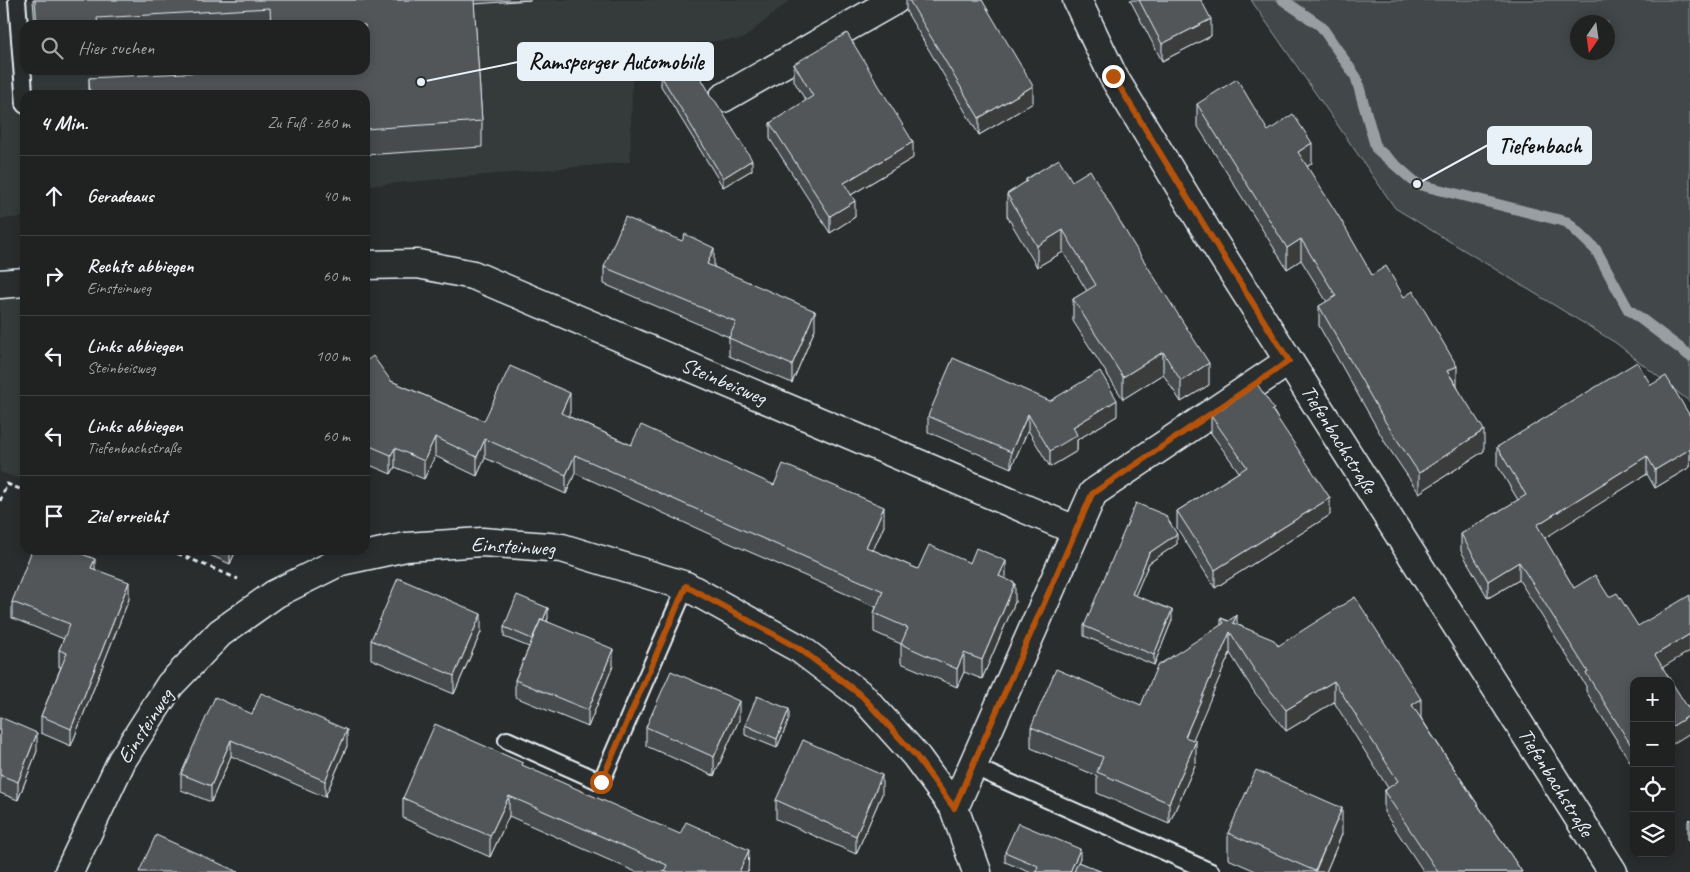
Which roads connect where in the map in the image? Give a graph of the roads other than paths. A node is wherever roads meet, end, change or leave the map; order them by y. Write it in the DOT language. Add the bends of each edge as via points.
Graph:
graph roads {
  1 [pos="17,0"];
  2 [pos="895,0"];
  3 [pos="1077,0"];
  4 [pos="20,39"];
  5 [pos="23,75"];
  6 [pos="24,90"];
  7 [pos="722,98"];
  8 [pos="370,266"];
  9 [pos="20,282"];
  10 [pos="0,284"];
  11 [pos="1289,361"];
  12 [pos="1075,530"];
  13 [pos="369,555"];
  14 [pos="370,555"];
  15 [pos="686,586"];
  16 [pos="507,740"];
  17 [pos="972,766"];
  18 [pos="954,808"];
  19 [pos="69,872"];
  20 [pos="977,872"];
  21 [pos="1211,872"];
  22 [pos="1612,872"];
  1 -- 4 [label="lane"];
  2 -- 7 [label="street"];
  3 -- 11 [label="street, Tiefenbachstraße" via="1113,76"];
  5 -- 6 [label="lane"];
  8 -- 12 [label="street, Steinbeisweg" via="418,264 473,275"];
  9 -- 10 [label="street"];
  11 -- 12 [label="street" via="1092,494"];
  11 -- 22 [label="street, Tiefenbachstraße"];
  12 -- 17 [label="street"];
  13 -- 19 [label="street, Einsteinweg" via="341,561 275,594 220,633 170,685 122,760"];
  14 -- 15 [label="street, Einsteinweg" via="406,547 482,542 562,548"];
  15 -- 16 [label="lane" via="601,782"];
  15 -- 18 [label="street, Einsteinweg" via="800,649 862,696 916,756"];
  17 -- 18 [label="street"];
  17 -- 21 [label="lane"];
  18 -- 20 [label="street, Einsteinweg"];
}
